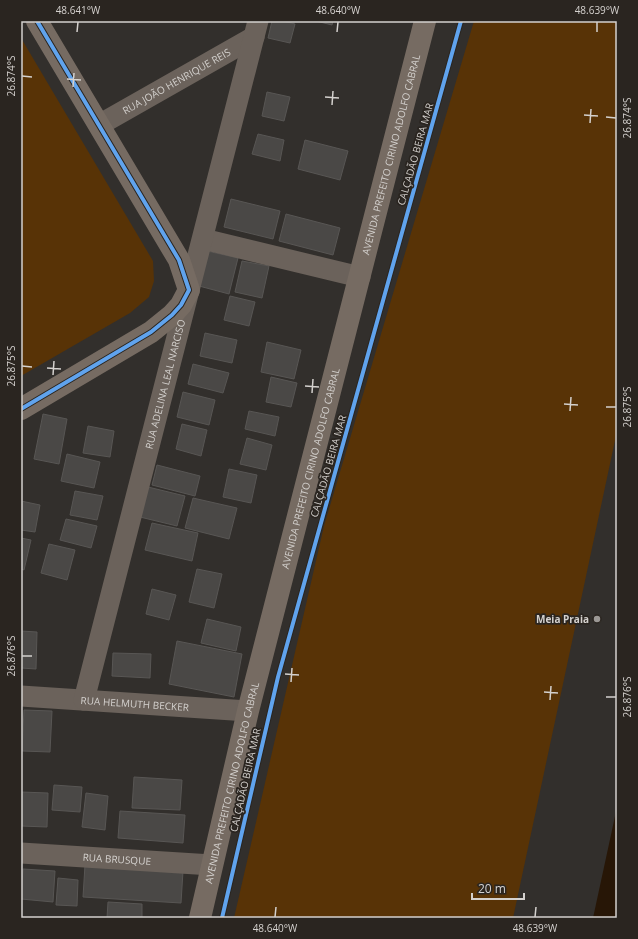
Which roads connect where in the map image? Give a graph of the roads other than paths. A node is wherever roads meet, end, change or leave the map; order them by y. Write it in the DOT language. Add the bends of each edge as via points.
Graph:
graph roads {
  1 [pos="37,21"];
  2 [pos="425,21"];
  3 [pos="256,29"];
  4 [pos="99,125"];
  5 [pos="203,239"];
  6 [pos="360,277"];
  7 [pos="190,290"];
  8 [pos="21,409"];
  9 [pos="21,696"];
  10 [pos="84,700"];
  11 [pos="248,711"];
  12 [pos="21,853"];
  13 [pos="212,865"];
  14 [pos="200,918"];
  1 -- 4 [label="main road"];
  2 -- 6 [label="main road, AVENIDA PREFEITO CIRINO ADOLFO CABRAL"];
  3 -- 4 [label="street, RUA JOÃO HENRIQUE REIS"];
  3 -- 5 [label="street, RUA ADELINA LEAL NARCISO"];
  4 -- 7 [label="main road" via="179,260"];
  5 -- 6 [label="street"];
  5 -- 7 [label="street, RUA ADELINA LEAL NARCISO"];
  6 -- 11 [label="main road, AVENIDA PREFEITO CIRINO ADOLFO CABRAL"];
  7 -- 8 [label="main road" via="172,315 151,332"];
  7 -- 10 [label="street, RUA ADELINA LEAL NARCISO"];
  9 -- 10 [label="street, RUA HELMUTH BECKER"];
  10 -- 11 [label="street, RUA HELMUTH BECKER"];
  11 -- 13 [label="main road, AVENIDA PREFEITO CIRINO ADOLFO CABRAL"];
  12 -- 13 [label="street, RUA BRUSQUE"];
  13 -- 14 [label="main road, AVENIDA PREFEITO CIRINO ADOLFO CABRAL"];
}
